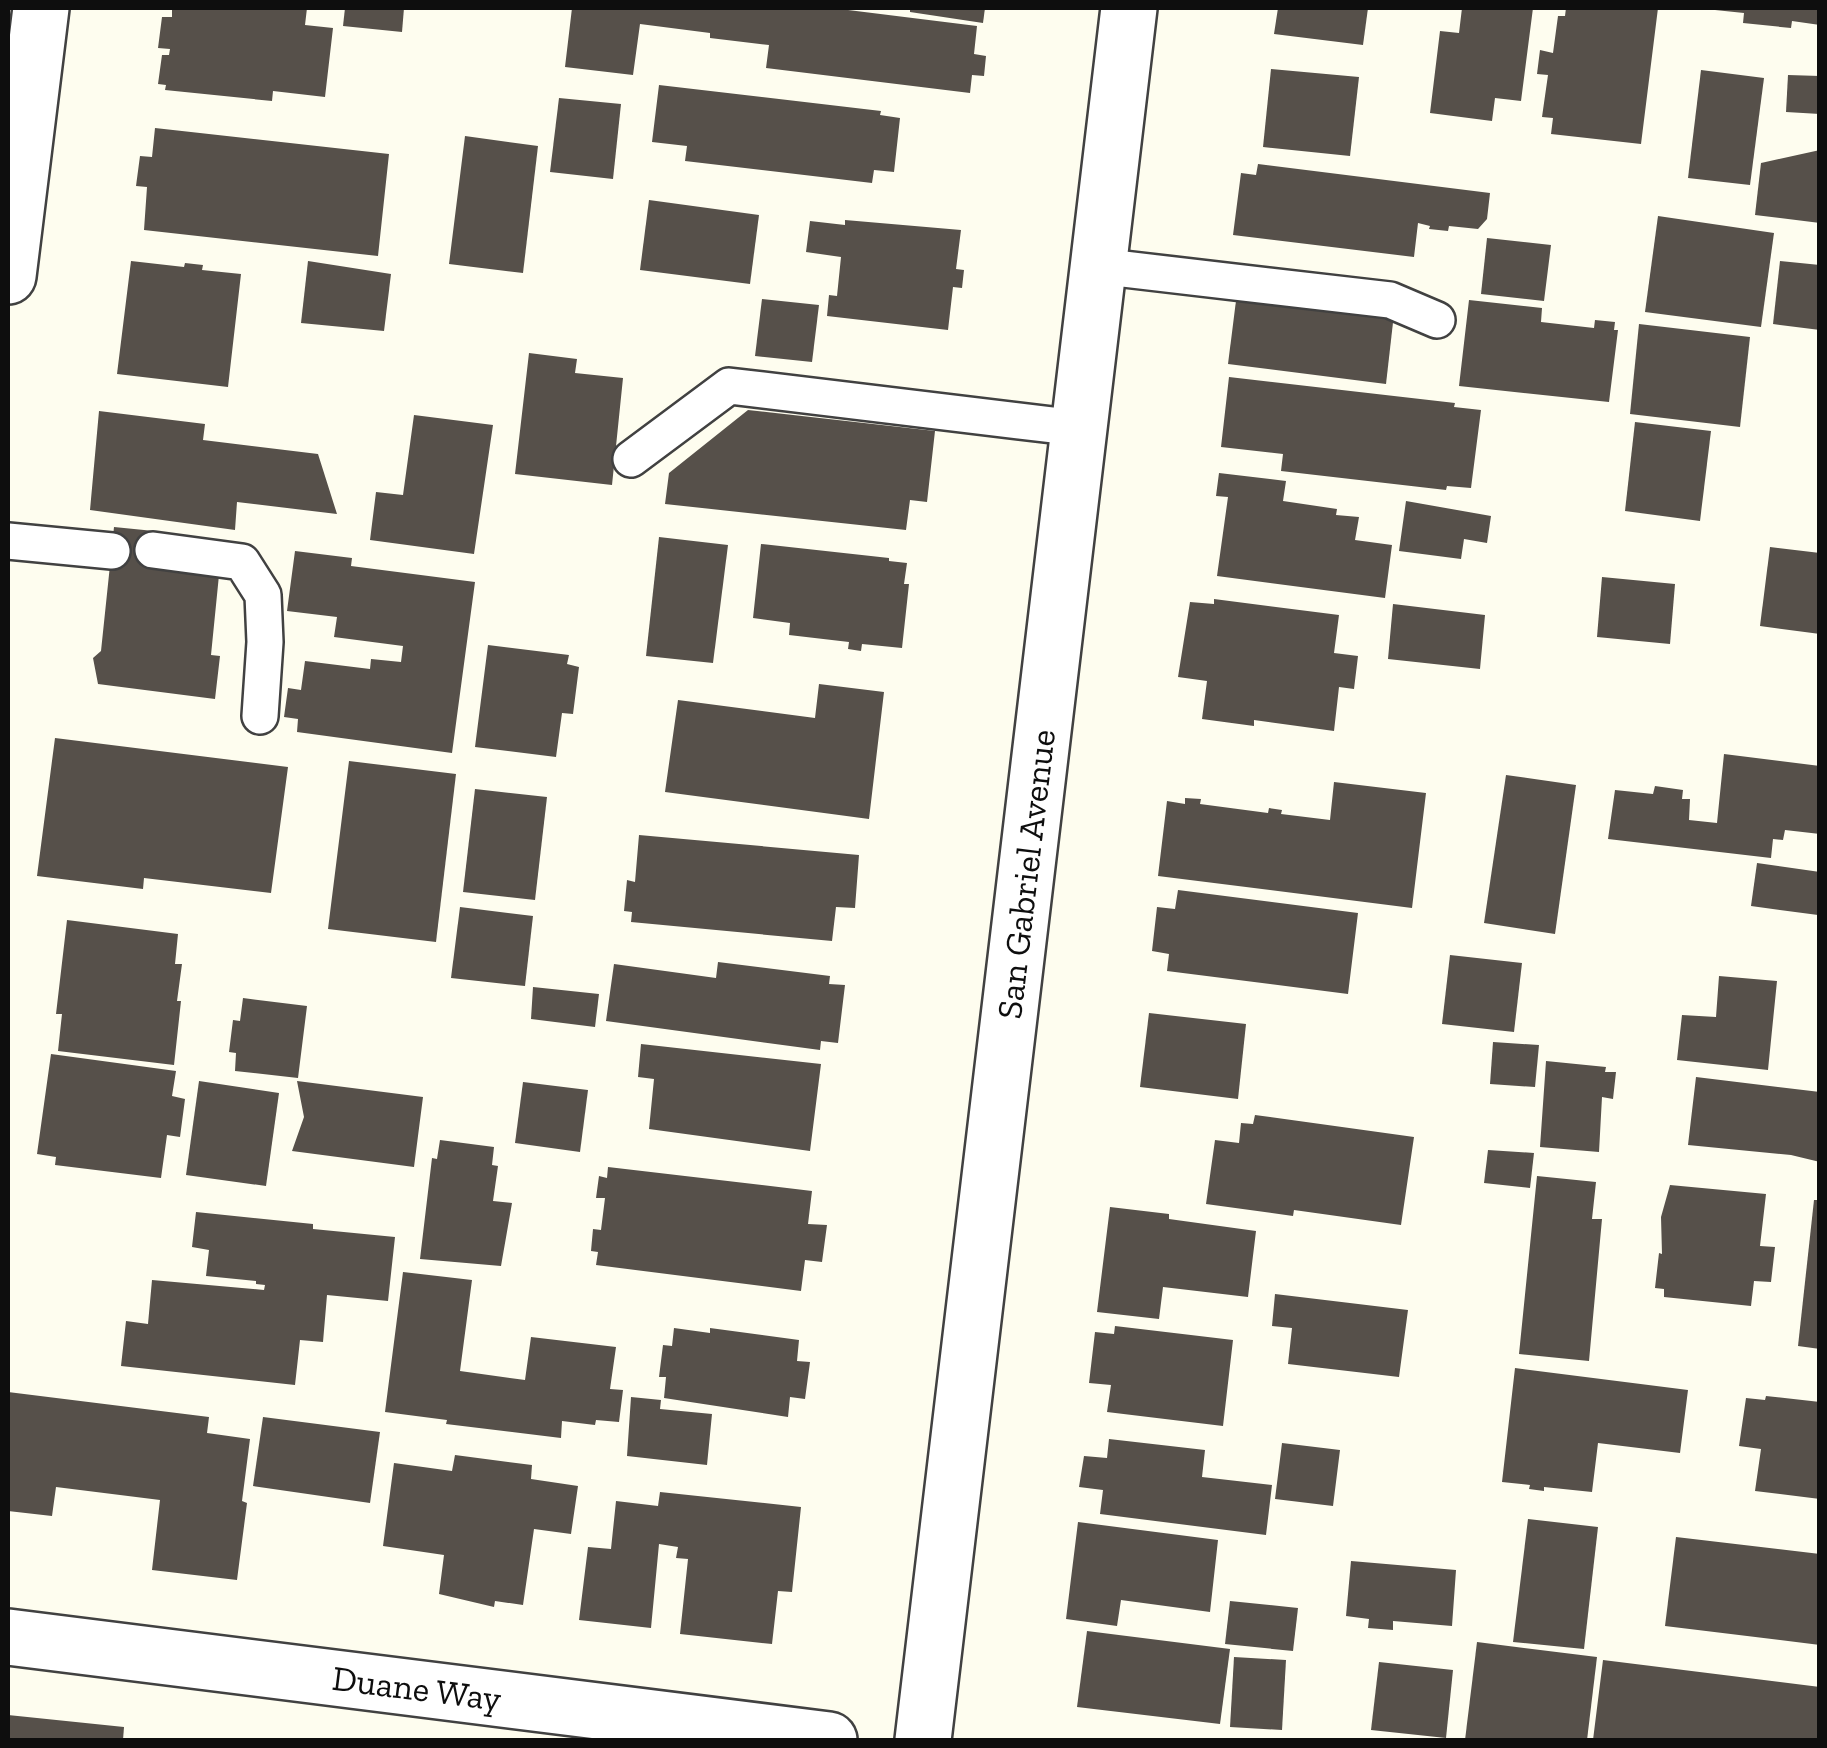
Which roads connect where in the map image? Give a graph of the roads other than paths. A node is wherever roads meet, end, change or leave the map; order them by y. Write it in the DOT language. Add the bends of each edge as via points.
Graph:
graph roads {
  1 [pos="40,8"];
  2 [pos="1129,8"];
  3 [pos="1098,266"];
  4 [pos="8,276"];
  5 [pos="1437,320"];
  6 [pos="1078,428"];
  7 [pos="631,459"];
  8 [pos="8,541"];
  9 [pos="153,550"];
  10 [pos="112,551"];
  11 [pos="260,716"];
  12 [pos="8,1637"];
  13 [pos="829,1740"];
  14 [pos="923,1740"];
  1 -- 4 [label="street"];
  2 -- 3 [label="street, San Gabriel Avenue"];
  3 -- 5 [label="lane" via="1390,300"];
  3 -- 6 [label="street, San Gabriel Avenue"];
  6 -- 7 [label="lane" via="729,386"];
  6 -- 14 [label="street, San Gabriel Avenue"];
  8 -- 10 [label="lane"];
  9 -- 11 [label="lane" via="242,562 262,595"];
  12 -- 13 [label="street, Duane Way"];
}
